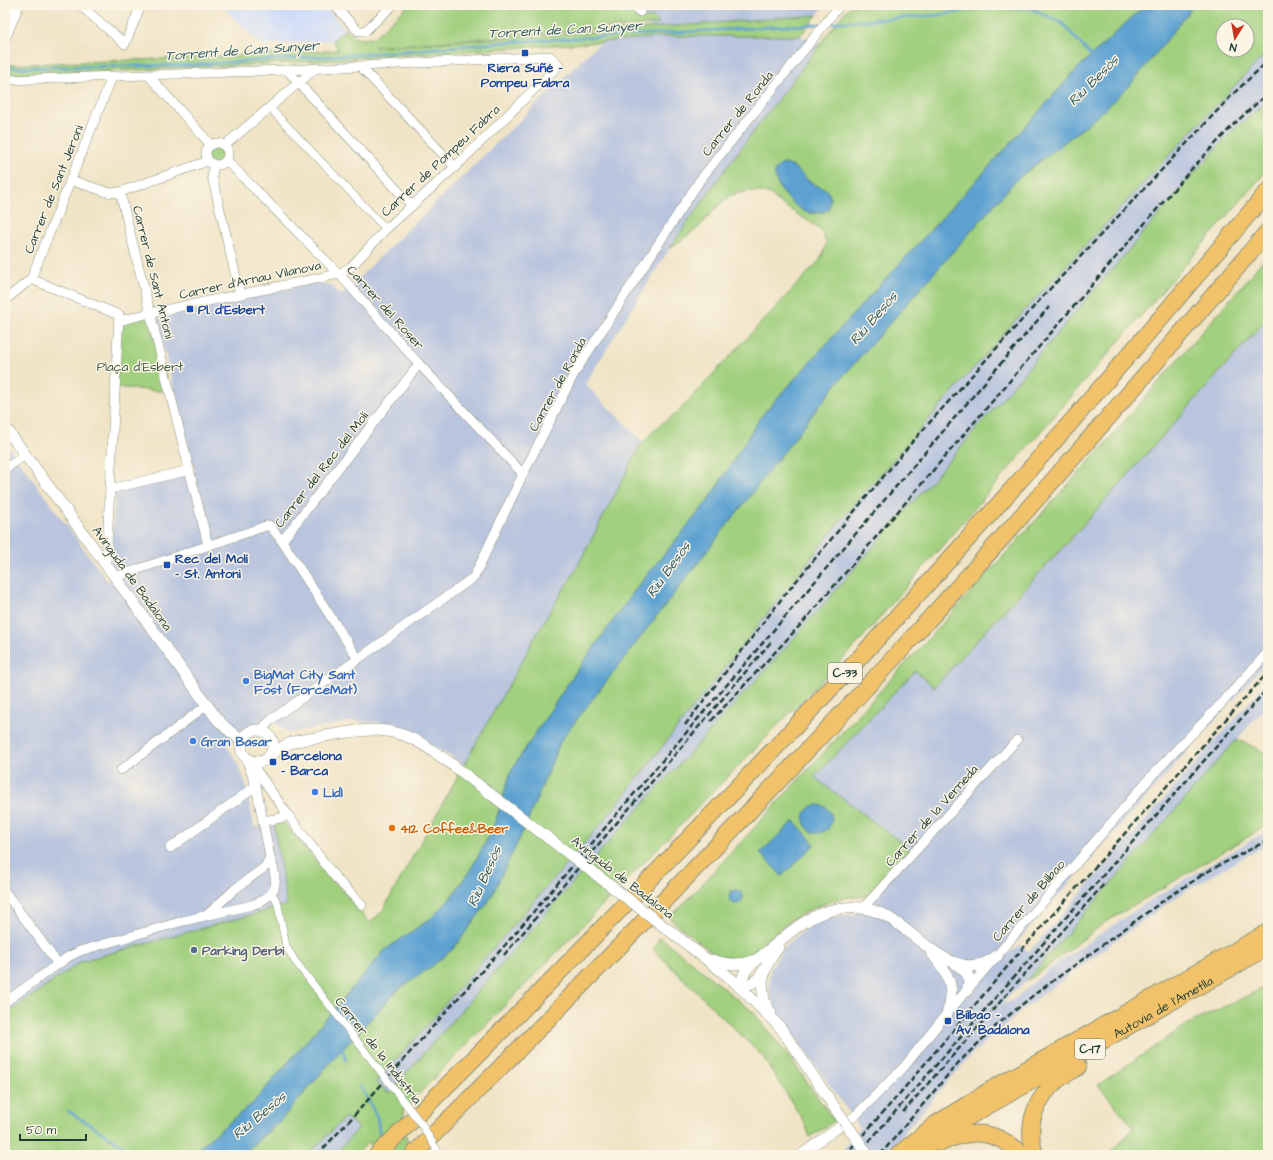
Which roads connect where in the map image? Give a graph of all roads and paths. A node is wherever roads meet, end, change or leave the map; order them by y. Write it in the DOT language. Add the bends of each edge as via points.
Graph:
graph roads {
  1 [pos="18,5"];
  2 [pos="80,5"];
  3 [pos="141,5"];
  4 [pos="334,5"];
  5 [pos="393,5"];
  6 [pos="839,6"];
  7 [pos="5,38"];
  8 [pos="360,66"];
  9 [pos="316,68"];
  10 [pos="287,70"];
  11 [pos="148,76"];
  12 [pos="112,77"];
  13 [pos="5,80"];
  14 [pos="298,82"];
  15 [pos="269,107"];
  16 [pos="211,145"];
  17 [pos="224,146"];
  18 [pos="226,160"];
  19 [pos="211,163"];
  20 [pos="455,167"];
  21 [pos="70,180"];
  22 [pos="1268,191"];
  23 [pos="120,192"];
  24 [pos="412,206"];
  25 [pos="386,229"];
  26 [pos="1268,231"];
  27 [pos="339,274"];
  28 [pos="31,279"];
  29 [pos="240,294"];
  30 [pos="5,300"];
  31 [pos="150,313"];
  32 [pos="119,318"];
  33 [pos="419,364"];
  34 [pos="5,427"];
  35 [pos="25,455"];
  36 [pos="5,470"];
  37 [pos="190,470"];
  38 [pos="522,474"];
  39 [pos="110,489"];
  40 [pos="282,541"];
  41 [pos="208,545"];
  42 [pos="106,565"];
  43 [pos="115,577"];
  44 [pos="1268,652"];
  45 [pos="358,659"];
  46 [pos="208,705"];
  47 [pos="260,731"];
  48 [pos="271,739"];
  49 [pos="1017,740"];
  50 [pos="242,741"];
  51 [pos="294,742"];
  52 [pos="269,756"];
  53 [pos="246,758"];
  54 [pos="258,767"];
  55 [pos="121,770"];
  56 [pos="256,786"];
  57 [pos="288,815"];
  58 [pos="263,821"];
  59 [pos="170,848"];
  60 [pos="270,858"];
  61 [pos="235,889"];
  62 [pos="5,892"];
  63 [pos="272,894"];
  64 [pos="362,905"];
  65 [pos="863,908"];
  66 [pos="236,909"];
  67 [pos="206,916"];
  68 [pos="794,928"];
  69 [pos="1268,932"];
  70 [pos="927,947"];
  71 [pos="1268,948"];
  72 [pos="998,955"];
  73 [pos="705,957"];
  74 [pos="756,960"];
  75 [pos="954,962"];
  76 [pos="58,964"];
  77 [pos="765,968"];
  78 [pos="947,975"];
  79 [pos="970,986"];
  80 [pos="741,987"];
  81 [pos="5,1002"];
  82 [pos="947,1014"];
  83 [pos="780,1027"];
  84 [pos="414,1154"];
  85 [pos="377,1155"];
  86 [pos="440,1155"];
  87 [pos="800,1155"];
  88 [pos="868,1155"];
  89 [pos="898,1155"];
  90 [pos="915,1155"];
  91 [pos="1023,1155"];
  92 [pos="1035,1155"];
  1 -- 7 [label="street"];
  2 -- 3 [label="street" via="125,44"];
  4 -- 5 [label="street" via="361,32"];
  6 -- 38 [label="street, Carrer de Ronda" via="700,180 575,372"];
  8 -- 9 [label="street"];
  8 -- 20 [label="street"];
  8 -- 20 [label="street, Carrer de Pompeu Fabra" via="550,56 559,65"];
  9 -- 10 [label="street"];
  9 -- 14 [label="street"];
  10 -- 11 [label="street"];
  10 -- 14 [label="street"];
  11 -- 12 [label="street"];
  11 -- 16 [label="street"];
  12 -- 13 [label="street"];
  12 -- 21 [label="street, Carrer de Sant Jeroni"];
  14 -- 15 [label="street"];
  14 -- 24 [label="street"];
  15 -- 17 [label="street"];
  15 -- 25 [label="street"];
  16 -- 17 [label="street" via="216,143"];
  16 -- 19 [label="street" via="206,152"];
  17 -- 18 [label="street"];
  18 -- 19 [label="street" via="220,165"];
  18 -- 27 [label="street, Carrer del Roser"];
  19 -- 23 [label="street"];
  19 -- 29 [label="street"];
  20 -- 24 [label="street, Carrer de Pompeu Fabra"];
  21 -- 23 [label="street" via="110,193"];
  21 -- 28 [label="street, Carrer de Sant Jeroni"];
  22 -- 85 [label="highway, C-33" via="1061,433 845,673 642,888"];
  23 -- 31 [label="street, Carrer de Sant Antoni"];
  24 -- 25 [label="street, Carrer de Pompeu Fabra"];
  25 -- 27 [label="street, Carrer de Pompeu Fabra" via="351,267"];
  26 -- 84 [label="highway, C-33" via="982,560 838,717 706,858"];
  27 -- 29 [label="street, Carrer d'Arnau Vilanova"];
  27 -- 33 [label="street, Carrer del Roser"];
  28 -- 30 [label="street, Carrer de Sant Jeroni"];
  28 -- 32 [label="street"];
  29 -- 31 [label="street, Carrer d'Arnau Vilanova"];
  31 -- 32 [label="street, Carrer d'Arnau Vilanova"];
  31 -- 37 [label="street, Carrer de Sant Antoni"];
  32 -- 39 [label="street"];
  33 -- 38 [label="street, Carrer del Roser"];
  33 -- 40 [label="street, Carrer del Rec del Molí"];
  34 -- 35 [label="street, Avinguda de Badalona"];
  35 -- 36 [label="street"];
  35 -- 42 [label="street, Avinguda de Badalona"];
  37 -- 39 [label="street"];
  37 -- 41 [label="street, Carrer de Sant Antoni"];
  38 -- 45 [label="street, Carrer de Ronda" via="474,577"];
  39 -- 42 [label="street"];
  40 -- 41 [label="street, Carrer del Rec del Molí" via="269,525"];
  40 -- 45 [label="street"];
  41 -- 43 [label="street, Carrer del Rec del Molí"];
  42 -- 43 [label="street, Avinguda de Badalona"];
  43 -- 46 [label="street, Avinguda de Badalona"];
  44 -- 72 [label="street, Carrer de Bilbao" via="1154,773"];
  45 -- 47 [label="street, Carrer de Ronda" via="272,719"];
  46 -- 50 [label="street, Avinguda de Badalona" via="226,728"];
  46 -- 55 [label="street"];
  47 -- 48 [label="street"];
  47 -- 50 [label="street" via="249,733"];
  48 -- 51 [label="street, Avinguda de Badalona"];
  48 -- 52 [label="street" via="272,751"];
  49 -- 65 [label="street, Carrer de la Verneda"];
  50 -- 53 [label="street" via="241,748"];
  51 -- 52 [label="street, Avinguda de Badalona"];
  51 -- 73 [label="street, Avinguda de Badalona, bridge" via="359,730 383,730 420,742"];
  52 -- 54 [label="street"];
  53 -- 54 [label="street"];
  53 -- 56 [label="street"];
  54 -- 56 [label="street"];
  54 -- 57 [label="street"];
  56 -- 58 [label="street"];
  56 -- 59 [label="street"];
  57 -- 58 [label="street"];
  57 -- 64 [label="street" via="335,877"];
  58 -- 60 [label="street"];
  60 -- 61 [label="street" via="265,867"];
  60 -- 63 [label="street" via="275,879"];
  61 -- 66 [label="street" via="231,902"];
  61 -- 67 [label="street"];
  62 -- 76 [label="street"];
  63 -- 66 [label="street" via="261,902"];
  63 -- 86 [label="street, Carrer de la Indústria, bridge" via="278,905 286,946 295,961 422,1126"];
  65 -- 68 [label="street" via="832,910 814,916"];
  65 -- 70 [label="street" via="890,918"];
  66 -- 67 [label="street"];
  67 -- 76 [label="street" via="80,951"];
  68 -- 74 [label="street"];
  68 -- 77 [label="street"];
  69 -- 89 [label="highway, C-17" via="992,1088 936,1124"];
  70 -- 75 [label="street"];
  70 -- 78 [label="street"];
  71 -- 90 [label="highway, Autovia de l'Ametlla / C-17" via="970,1116"];
  71 -- 92 [label="highway" via="1181,1005 1061,1078 1043,1096 1034,1115 1031,1144"];
  72 -- 75 [label="street" via="981,964 964,966"];
  72 -- 79 [label="street, Carrer de Bilbao"];
  73 -- 74 [label="street" via="731,964"];
  73 -- 80 [label="street, Avinguda de Badalona"];
  74 -- 80 [label="street" via="749,966"];
  75 -- 79 [label="street" via="968,975"];
  76 -- 81 [label="street"];
  77 -- 80 [label="street" via="756,981"];
  77 -- 83 [label="street" via="762,982 764,1001"];
  78 -- 79 [label="street" via="959,984"];
  78 -- 82 [label="street" via="951,994"];
  79 -- 82 [label="street, Carrer de Bilbao"];
  80 -- 83 [label="street, Avinguda de Badalona"];
  82 -- 87 [label="street, Carrer de Bilbao" via="904,1067 856,1115"];
  83 -- 88 [label="street, Avinguda de Badalona, bridge"];
  90 -- 91 [label="highway" via="954,1138 974,1133 996,1136"];
}
